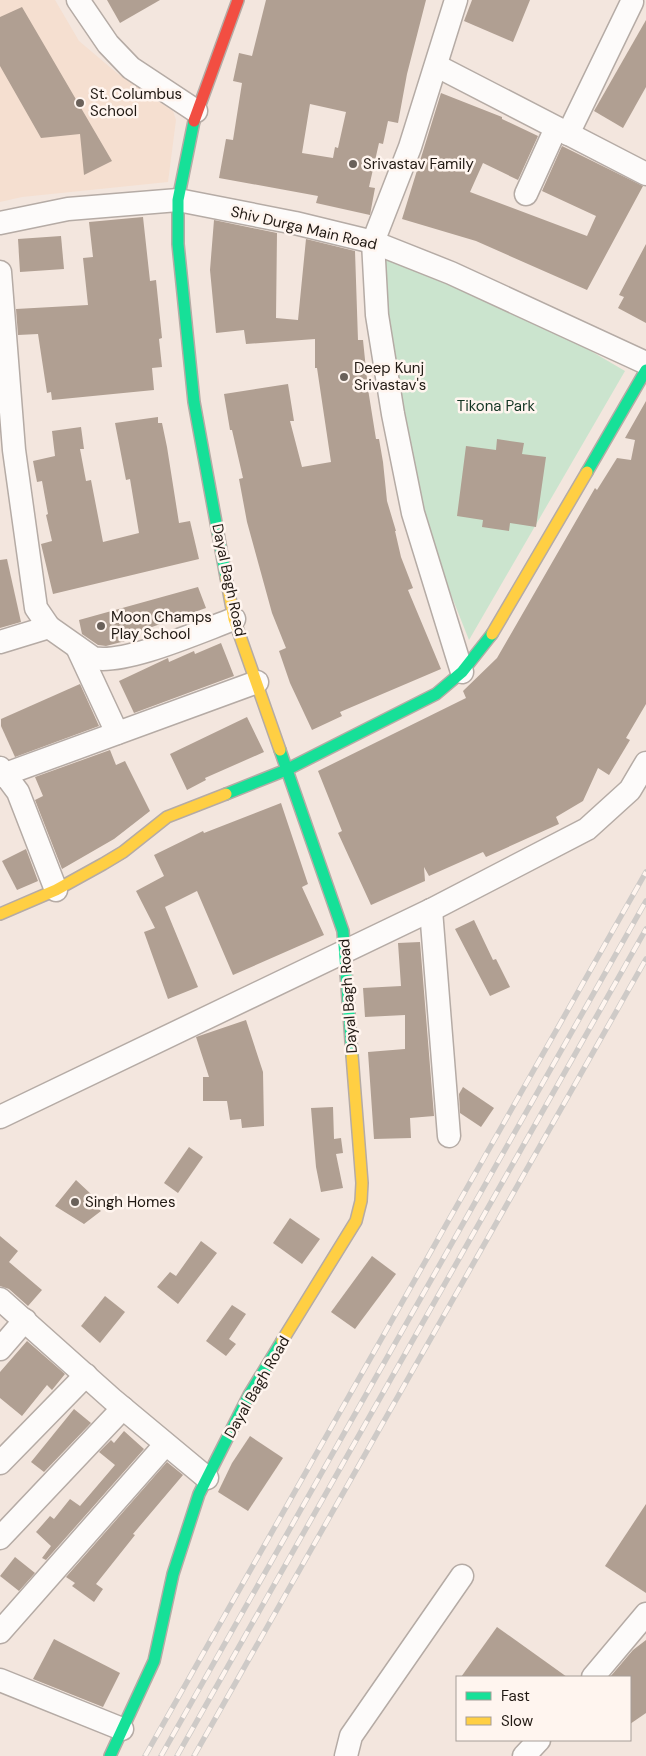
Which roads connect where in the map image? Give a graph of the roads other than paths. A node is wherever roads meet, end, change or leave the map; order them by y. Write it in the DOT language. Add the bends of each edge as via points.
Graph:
graph roads {
  1 [pos="78,0"];
  2 [pos="238,0"];
  3 [pos="456,0"];
  4 [pos="632,2"];
  5 [pos="437,66"];
  6 [pos="196,110"];
  7 [pos="562,131"];
  8 [pos="646,174"];
  9 [pos="526,194"];
  10 [pos="178,200"];
  11 [pos="0,223"];
  12 [pos="373,242"];
  13 [pos="0,272"];
  14 [pos="646,363"];
  15 [pos="646,370"];
  16 [pos="234,619"];
  17 [pos="49,627"];
  18 [pos="0,642"];
  19 [pos="78,647"];
  20 [pos="462,672"];
  21 [pos="256,682"];
  22 [pos="116,733"];
  23 [pos="646,763"];
  24 [pos="286,770"];
  25 [pos="2,773"];
  26 [pos="56,890"];
  27 [pos="431,910"];
  28 [pos="0,914"];
  29 [pos="344,952"];
  30 [pos="0,1117"];
  31 [pos="449,1136"];
  32 [pos="0,1299"];
  33 [pos="25,1320"];
  34 [pos="0,1349"];
  35 [pos="86,1375"];
  36 [pos="123,1408"];
  37 [pos="165,1445"];
  38 [pos="0,1463"];
  39 [pos="207,1478"];
  40 [pos="0,1538"];
  41 [pos="462,1576"];
  42 [pos="646,1614"];
  43 [pos="0,1632"];
  44 [pos="594,1676"];
  45 [pos="0,1680"];
  46 [pos="122,1729"];
  47 [pos="538,1741"];
  48 [pos="110,1756"];
  49 [pos="346,1756"];
  50 [pos="524,1756"];
  1 -- 6 [label="street" via="108,44 131,68"];
  2 -- 6 [label="street, Dayal Bagh Road"];
  3 -- 5 [label="street"];
  4 -- 7 [label="street"];
  5 -- 7 [label="street"];
  5 -- 12 [label="street"];
  6 -- 10 [label="street, Dayal Bagh Road"];
  7 -- 8 [label="street"];
  7 -- 9 [label="street"];
  10 -- 11 [label="street, Shiv Durga Main Road" via="68,209"];
  10 -- 12 [label="street, Shiv Durga Main Road"];
  10 -- 16 [label="street, Dayal Bagh Road" via="178,244 194,402"];
  12 -- 14 [label="street, Shiv Durga Main Road" via="451,273"];
  12 -- 20 [label="street" via="377,315 413,512"];
  13 -- 17 [label="street" via="14,450 34,601"];
  15 -- 20 [label="street" via="494,633"];
  16 -- 19 [label="street" via="142,652 107,660 92,658"];
  16 -- 21 [label="street, Dayal Bagh Road"];
  17 -- 18 [label="street"];
  17 -- 19 [label="street"];
  19 -- 22 [label="street"];
  20 -- 24 [label="street" via="436,694"];
  21 -- 22 [label="street"];
  21 -- 24 [label="street, Dayal Bagh Road"];
  22 -- 25 [label="street"];
  23 -- 27 [label="street" via="630,790 587,829"];
  24 -- 26 [label="street" via="167,817 123,852"];
  24 -- 29 [label="street, Dayal Bagh Road" via="338,915"];
  25 -- 26 [label="street" via="18,792"];
  26 -- 28 [label="street"];
  27 -- 29 [label="street"];
  27 -- 31 [label="street"];
  29 -- 30 [label="street"];
  29 -- 39 [label="street, Dayal Bagh Road" via="362,1183 359,1212 250,1395"];
  32 -- 33 [label="street"];
  33 -- 34 [label="street"];
  33 -- 35 [label="street"];
  35 -- 36 [label="street"];
  35 -- 38 [label="street"];
  36 -- 37 [label="street"];
  36 -- 40 [label="street"];
  37 -- 39 [label="street"];
  37 -- 43 [label="street"];
  39 -- 46 [label="street, Dayal Bagh Road" via="173,1574 154,1661"];
  41 -- 49 [label="street" via="351,1736"];
  42 -- 44 [label="street"];
  45 -- 46 [label="street"];
  46 -- 48 [label="street, Dayal Bagh Road"];
  47 -- 50 [label="street"];
}
